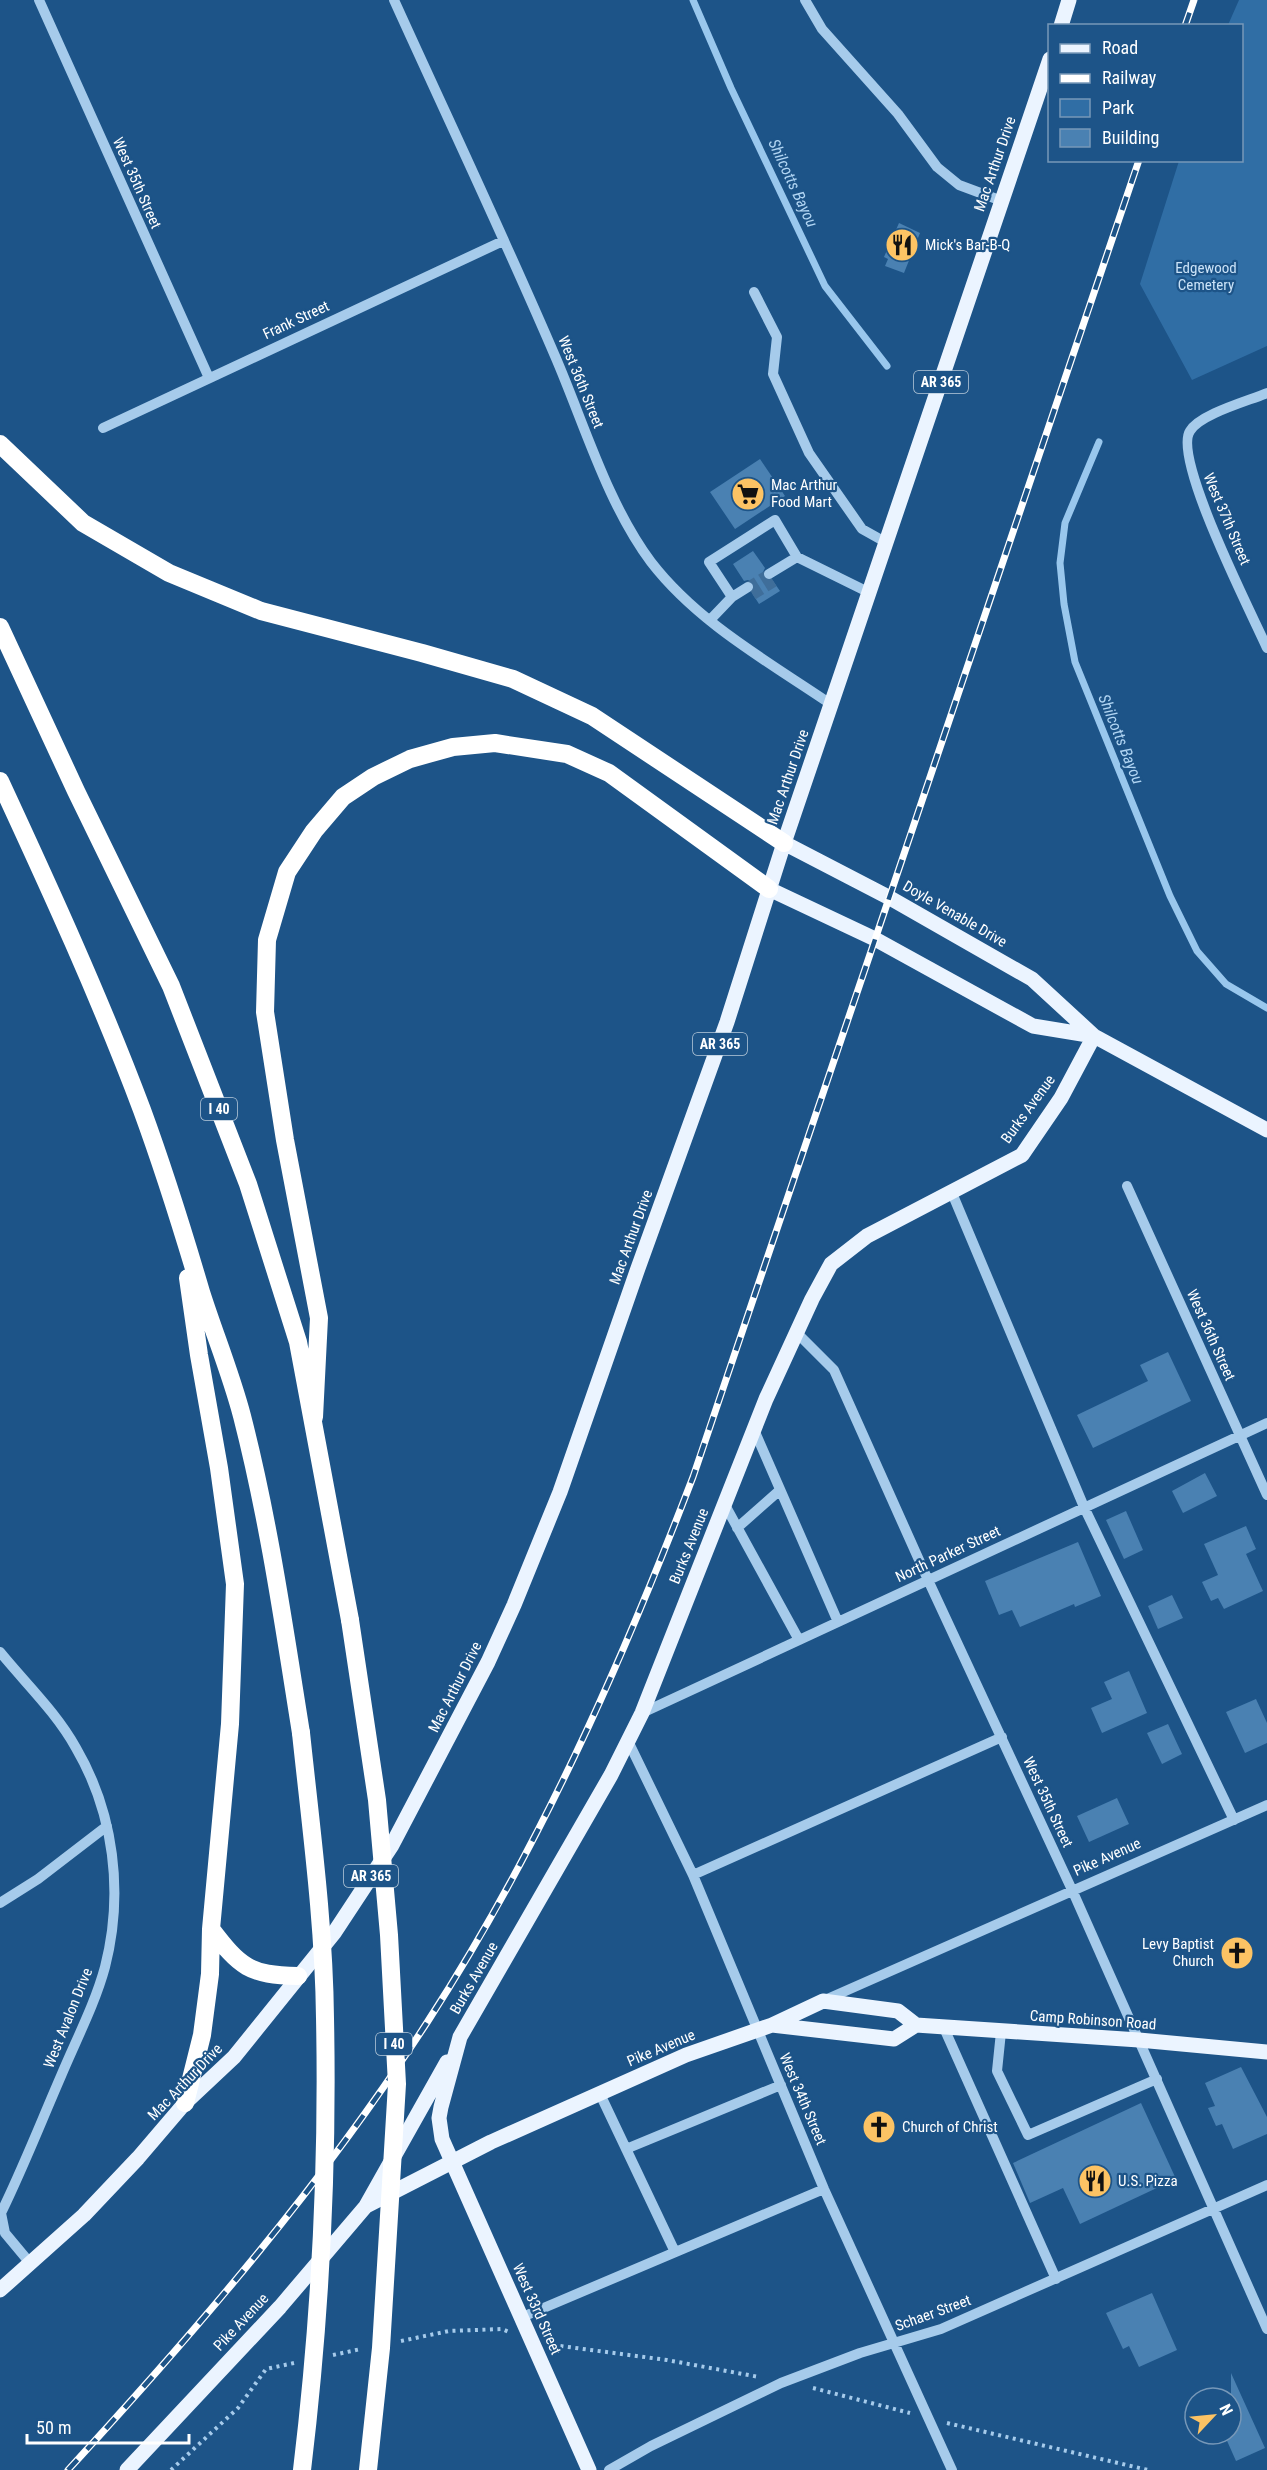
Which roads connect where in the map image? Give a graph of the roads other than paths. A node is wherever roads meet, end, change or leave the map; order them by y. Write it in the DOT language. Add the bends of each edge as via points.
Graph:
graph roads {
  1 [pos="39,0"];
  2 [pos="394,0"];
  3 [pos="805,0"];
  4 [pos="1069,0"];
  5 [pos="1062,24"];
  6 [pos="1048,65"];
  7 [pos="1002,201"];
  8 [pos="503,241"];
  9 [pos="754,292"];
  10 [pos="209,378"];
  11 [pos="1267,393"];
  12 [pos="103,428"];
  13 [pos="0,444"];
  14 [pos="887,543"];
  15 [pos="797,557"];
  16 [pos="771,578"];
  17 [pos="870,593"];
  18 [pos="710,620"];
  19 [pos="0,627"];
  20 [pos="1267,648"];
  21 [pos="832,705"];
  22 [pos="0,781"];
  23 [pos="784,843"];
  24 [pos="770,889"];
  25 [pos="1095,1036"];
  26 [pos="1267,1130"];
  27 [pos="1127,1186"];
  28 [pos="952,1193"];
  29 [pos="178,1214"];
  30 [pos="797,1333"];
  31 [pos="314,1417"];
  32 [pos="1267,1423"];
  33 [pos="755,1432"];
  34 [pos="1239,1436"];
  35 [pos="780,1490"];
  36 [pos="1267,1495"];
  37 [pos="725,1504"];
  38 [pos="1084,1507"];
  39 [pos="737,1528"];
  40 [pos="928,1580"];
  41 [pos="838,1622"];
  42 [pos="799,1640"];
  43 [pos="0,1652"];
  44 [pos="642,1713"];
  45 [pos="1002,1737"];
  46 [pos="627,1739"];
  47 [pos="1267,1805"];
  48 [pos="1234,1821"];
  49 [pos="107,1826"];
  50 [pos="693,1875"];
  51 [pos="1073,1892"];
  52 [pos="0,1903"];
  53 [pos="211,1929"];
  54 [pos="298,1976"];
  55 [pos="823,2001"];
  56 [pos="916,2025"];
  57 [pos="765,2028"];
  58 [pos="944,2028"];
  59 [pos="1001,2032"];
  60 [pos="460,2037"];
  61 [pos="1139,2040"];
  62 [pos="1267,2052"];
  63 [pos="1157,2079"];
  64 [pos="781,2085"];
  65 [pos="600,2094"];
  66 [pos="186,2103"];
  67 [pos="626,2149"];
  68 [pos="452,2162"];
  69 [pos="1267,2185"];
  70 [pos="824,2189"];
  71 [pos="366,2206"];
  72 [pos="1215,2210"];
  73 [pos="675,2252"];
  74 [pos="30,2263"];
  75 [pos="1056,2279"];
  76 [pos="0,2290"];
  77 [pos="520,2318"];
  78 [pos="1267,2329"];
  79 [pos="894,2343"];
  80 [pos="127,2470"];
  81 [pos="302,2470"];
  82 [pos="368,2470"];
  83 [pos="589,2470"];
  84 [pos="609,2470"];
  85 [pos="952,2470"];
  1 -- 10 [label="street, West 35th Street"];
  2 -- 8 [label="street, West 36th Street"];
  3 -- 7 [label="street" via="822,29 898,114 937,167 959,185"];
  4 -- 5 [label="main road"];
  6 -- 7 [label="main road, Mac Arthur Drive / AR 365"];
  7 -- 14 [label="main road, Mac Arthur Drive / AR 365"];
  8 -- 10 [label="street, Frank Street"];
  8 -- 18 [label="street, West 36th Street" via="604,478 633,532 650,561 677,592"];
  9 -- 14 [label="street" via="777,336 773,374 808,453 862,529"];
  10 -- 12 [label="street, Frank Street"];
  11 -- 20 [label="street, West 37th Street" via="1202,420 1186,439 1197,490"];
  13 -- 23 [label="highway" via="83,523 169,573 261,611 513,679 592,716"];
  14 -- 17 [label="main road, Mac Arthur Drive / AR 365"];
  15 -- 16 [label="street"];
  15 -- 17 [label="street"];
  15 -- 18 [label="street" via="776,520 709,562 743,593"];
  17 -- 21 [label="main road, Mac Arthur Drive / AR 365"];
  18 -- 21 [label="street, West 36th Street"];
  19 -- 31 [label="highway, I 40" via="171,986 276,1266"];
  21 -- 23 [label="main road, Mac Arthur Drive / AR 365"];
  22 -- 29 [label="highway" via="101,1007"];
  23 -- 24 [label="main road, Mac Arthur Drive / AR 365"];
  23 -- 25 [label="main road, Doyle Venable Drive" via="1032,979"];
  24 -- 25 [label="main road, Doyle Venable Drive" via="876,939 1033,1026"];
  24 -- 31 [label="highway" via="609,773 567,754 495,743 453,747 410,759 343,797 287,872 267,940 265,1012 319,1318"];
  24 -- 54 [label="main road, Mac Arthur Drive / AR 365" via="728,1022 572,1461 514,1605 462,1715 392,1845 334,1933"];
  25 -- 26 [label="main road, Doyle Venable Drive"];
  25 -- 28 [label="main road, Burks Avenue" via="1061,1098 1022,1155"];
  27 -- 34 [label="street, West 36th Street"];
  28 -- 30 [label="main road, Burks Avenue" via="867,1236 838,1257"];
  28 -- 38 [label="street"];
  29 -- 53 [label="highway" via="235,1584 230,1724"];
  29 -- 81 [label="highway, bridge" via="224,1356 274,1562 301,1733 317,1882 325,2016 325,2143 312,2382"];
  30 -- 33 [label="main road, Burks Avenue"];
  30 -- 40 [label="street, West 35th Street" via="834,1370"];
  31 -- 82 [label="highway, I 40, bridge" via="377,1800 397,2084 381,2348"];
  32 -- 34 [label="street, North Parker Street"];
  33 -- 35 [label="street"];
  33 -- 37 [label="main road, Burks Avenue"];
  34 -- 36 [label="street, West 36th Street"];
  34 -- 38 [label="street, North Parker Street"];
  35 -- 39 [label="street"];
  35 -- 41 [label="street"];
  37 -- 39 [label="street"];
  37 -- 44 [label="main road, Burks Avenue"];
  38 -- 40 [label="street, North Parker Street"];
  38 -- 48 [label="street"];
  39 -- 42 [label="street"];
  40 -- 41 [label="street, North Parker Street"];
  40 -- 45 [label="street, West 35th Street"];
  41 -- 42 [label="street, North Parker Street"];
  42 -- 44 [label="street, North Parker Street"];
  43 -- 49 [label="street, West Avalon Drive" via="57,1717 76,1747"];
  44 -- 46 [label="main road, Burks Avenue"];
  45 -- 50 [label="street"];
  45 -- 51 [label="street, West 35th Street"];
  46 -- 50 [label="street, West 34th Street"];
  46 -- 60 [label="main road, Burks Avenue" via="611,1774"];
  47 -- 48 [label="street, Pike Avenue"];
  48 -- 51 [label="street, Pike Avenue"];
  49 -- 52 [label="street"];
  49 -- 74 [label="street, West Avalon Drive" via="115,1907 105,1967 1,2213 5,2233"];
  50 -- 57 [label="street, West 34th Street"];
  51 -- 55 [label="street, Pike Avenue"];
  51 -- 61 [label="street, West 35th Street"];
  53 -- 54 [label="highway" via="232,1957 248,1968 270,1976"];
  53 -- 66 [label="highway" via="202,2035"];
  54 -- 66 [label="main road, Mac Arthur Drive / AR 365" via="234,2057"];
  55 -- 56 [label="main road, Camp Robinson Road" via="898,2011"];
  55 -- 57 [label="main road, Pike Avenue"];
  56 -- 57 [label="main road" via="894,2040"];
  56 -- 58 [label="main road, Camp Robinson Road"];
  57 -- 64 [label="street, West 34th Street"];
  57 -- 65 [label="main road, Pike Avenue" via="686,2055"];
  58 -- 59 [label="main road, Camp Robinson Road"];
  58 -- 75 [label="street"];
  59 -- 61 [label="main road, Camp Robinson Road"];
  59 -- 63 [label="street" via="997,2071 1028,2135"];
  60 -- 68 [label="main road, Burks Avenue" via="439,2118 442,2139"];
  60 -- 71 [label="main road"];
  61 -- 62 [label="main road, Camp Robinson Road"];
  61 -- 63 [label="street, West 35th Street"];
  63 -- 72 [label="street, West 35th Street"];
  64 -- 67 [label="street"];
  64 -- 70 [label="street, West 34th Street"];
  65 -- 67 [label="street"];
  65 -- 68 [label="main road, Pike Avenue"];
  66 -- 74 [label="main road, Mac Arthur Drive / AR 365" via="84,2215"];
  67 -- 73 [label="street"];
  68 -- 71 [label="main road, Pike Avenue"];
  68 -- 77 [label="main road, West 33rd Street"];
  69 -- 72 [label="street, Schaer Street"];
  70 -- 73 [label="street"];
  70 -- 79 [label="street, West 34th Street"];
  71 -- 80 [label="main road, Pike Avenue" via="280,2307"];
  72 -- 75 [label="street, Schaer Street"];
  72 -- 78 [label="street, West 35th Street"];
  73 -- 77 [label="street"];
  74 -- 76 [label="main road, Mac Arthur Drive / AR 365"];
  75 -- 79 [label="street, Schaer Street" via="941,2329"];
  77 -- 83 [label="main road, West 33rd Street"];
  79 -- 84 [label="street, Schaer Street" via="781,2383"];
  79 -- 85 [label="street, West 34th Street"];
}
